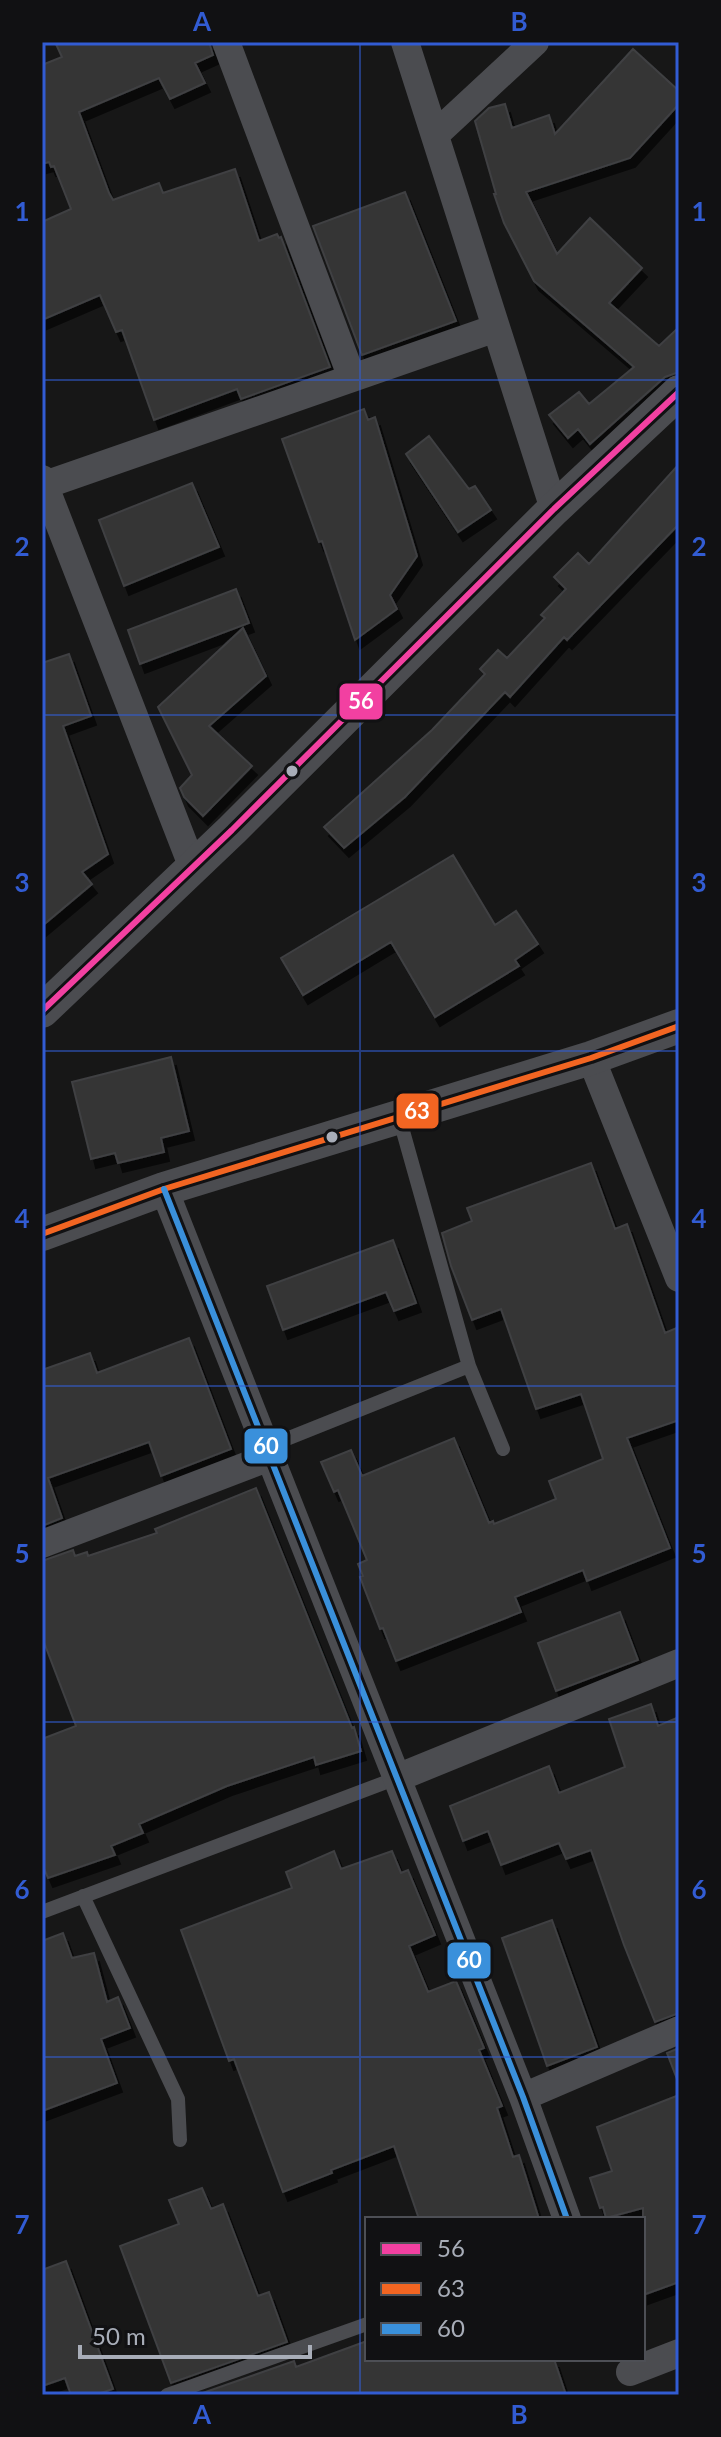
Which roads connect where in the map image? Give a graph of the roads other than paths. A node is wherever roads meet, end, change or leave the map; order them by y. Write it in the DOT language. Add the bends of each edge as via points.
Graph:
graph roads {
  1 [pos="226,42"];
  2 [pos="405,42"];
  3 [pos="535,42"];
  4 [pos="435,135"];
  5 [pos="496,328"];
  6 [pos="352,378"];
  7 [pos="679,392"];
  8 [pos="43,484"];
  9 [pos="554,509"];
  10 [pos="193,868"];
  11 [pos="42,1011"];
  12 [pos="679,1026"];
  13 [pos="591,1058"];
  14 [pos="399,1117"];
  15 [pos="164,1189"];
  16 [pos="42,1234"];
  17 [pos="679,1278"];
  18 [pos="469,1366"];
  19 [pos="503,1449"];
  20 [pos="267,1452"];
  21 [pos="42,1544"];
  22 [pos="679,1663"];
  23 [pos="397,1778"];
  24 [pos="83,1896"];
  25 [pos="42,1912"];
  26 [pos="679,2030"];
  27 [pos="523,2097"];
  28 [pos="180,2140"];
  29 [pos="566,2217"];
  30 [pos="365,2325"];
  31 [pos="679,2353"];
  32 [pos="631,2375"];
  33 [pos="167,2395"];
  1 -- 6 [label="street"];
  2 -- 4 [label="street"];
  3 -- 4 [label="street"];
  4 -- 5 [label="street"];
  5 -- 6 [label="street"];
  5 -- 9 [label="street"];
  6 -- 8 [label="street"];
  7 -- 9 [label="street"];
  8 -- 10 [label="street"];
  9 -- 10 [label="street"];
  10 -- 11 [label="street"];
  12 -- 13 [label="street"];
  13 -- 14 [label="street"];
  13 -- 17 [label="street"];
  14 -- 15 [label="street"];
  14 -- 18 [label="lane"];
  15 -- 16 [label="street"];
  15 -- 20 [label="street"];
  18 -- 19 [label="lane"];
  18 -- 20 [label="lane"];
  20 -- 21 [label="street"];
  20 -- 23 [label="street"];
  22 -- 23 [label="street"];
  23 -- 24 [label="lane"];
  23 -- 27 [label="street"];
  24 -- 25 [label="lane"];
  24 -- 28 [label="lane" via="178,2099"];
  26 -- 27 [label="street"];
  27 -- 29 [label="street"];
  30 -- 33 [label="lane"];
  31 -- 32 [label="street"];
}
